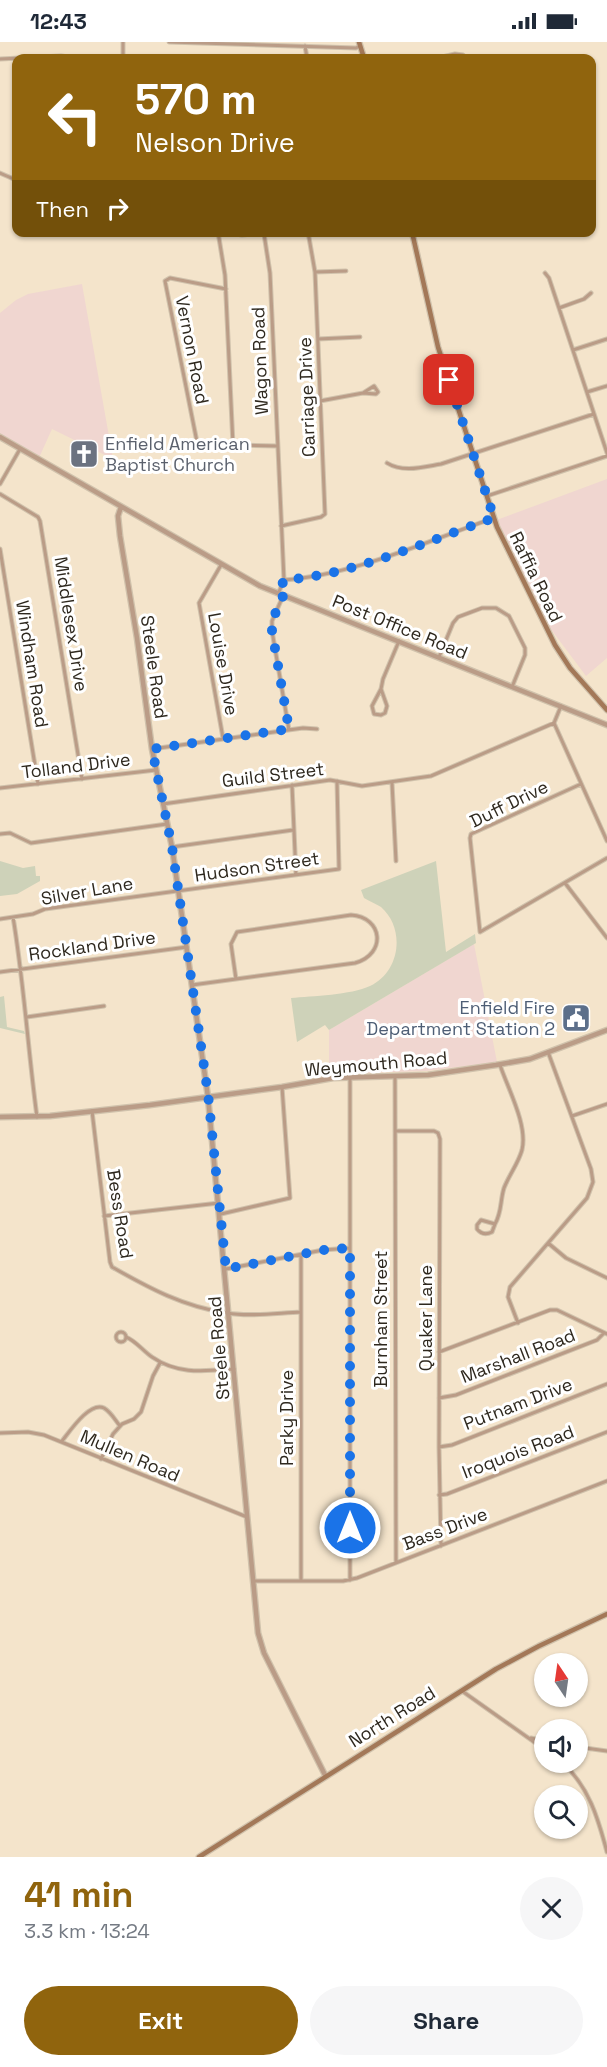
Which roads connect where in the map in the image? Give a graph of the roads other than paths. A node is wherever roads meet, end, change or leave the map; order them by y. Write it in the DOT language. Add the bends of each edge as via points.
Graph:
graph roads {
  1 [pos="169,42"];
  2 [pos="360,44"];
  3 [pos="306,46"];
  4 [pos="307,54"];
  5 [pos="221,237"];
  6 [pos="264,237"];
  7 [pos="309,237"];
  8 [pos="413,237"];
  9 [pos="346,271"];
  10 [pos="315,272"];
  11 [pos="545,273"];
  12 [pos="226,289"];
  13 [pos="591,293"];
  14 [pos="559,308"];
  15 [pos="360,337"];
  16 [pos="318,339"];
  17 [pos="607,339"];
  18 [pos="573,350"];
  19 [pos="607,386"];
  20 [pos="587,392"];
  21 [pos="363,393"];
  22 [pos="320,401"];
  23 [pos="594,414"];
  24 [pos="0,437"];
  25 [pos="233,445"];
  26 [pos="277,446"];
  27 [pos="20,448"];
  28 [pos="473,455"];
  29 [pos="607,455"];
  30 [pos="387,464"];
  31 [pos="0,484"];
  32 [pos="0,494"];
  33 [pos="487,496"];
  34 [pos="121,507"];
  35 [pos="494,518"];
  36 [pos="281,526"];
  37 [pos="0,549"];
  38 [pos="221,564"];
  39 [pos="284,580"];
  40 [pos="280,595"];
  41 [pos="399,641"];
  42 [pos="439,657"];
  43 [pos="512,687"];
  44 [pos="381,689"];
  45 [pos="561,706"];
  46 [pos="607,710"];
  47 [pos="554,723"];
  48 [pos="607,725"];
  49 [pos="289,729"];
  50 [pos="317,729"];
  51 [pos="223,738"];
  52 [pos="152,749"];
  53 [pos="156,770"];
  54 [pos="82,779"];
  55 [pos="337,781"];
  56 [pos="392,783"];
  57 [pos="38,784"];
  58 [pos="581,784"];
  59 [pos="292,785"];
  60 [pos="0,788"];
  61 [pos="163,804"];
  62 [pos="167,824"];
  63 [pos="293,830"];
  64 [pos="0,834"];
  65 [pos="607,841"];
  66 [pos="172,847"];
  67 [pos="607,858"];
  68 [pos="396,861"];
  69 [pos="296,875"];
  70 [pos="565,883"];
  71 [pos="179,891"];
  72 [pos="13,917"];
  73 [pos="0,919"];
  74 [pos="607,938"];
  75 [pos="187,947"];
  76 [pos="20,970"];
  77 [pos="0,972"];
  78 [pos="236,979"];
  79 [pos="192,985"];
  80 [pos="104,1006"];
  81 [pos="27,1017"];
  82 [pos="607,1030"];
  83 [pos="548,1052"];
  84 [pos="500,1065"];
  85 [pos="395,1075"];
  86 [pos="350,1077"];
  87 [pos="282,1087"];
  88 [pos="208,1098"];
  89 [pos="607,1104"];
  90 [pos="92,1111"];
  91 [pos="572,1116"];
  92 [pos="37,1117"];
  93 [pos="0,1118"];
  94 [pos="395,1131"];
  95 [pos="220,1203"];
  96 [pos="220,1214"];
  97 [pos="104,1216"];
  98 [pos="495,1224"];
  99 [pos="548,1243"];
  100 [pos="350,1248"];
  101 [pos="301,1255"];
  102 [pos="226,1269"];
  103 [pos="607,1278"];
  104 [pos="301,1312"];
  105 [pos="229,1314"];
  106 [pos="518,1323"];
  107 [pos="606,1333"];
  108 [pos="126,1337"];
  109 [pos="439,1352"];
  110 [pos="160,1363"];
  111 [pos="234,1369"];
  112 [pos="607,1384"];
  113 [pos="439,1398"];
  114 [pos="120,1426"];
  115 [pos="607,1432"];
  116 [pos="0,1433"];
  117 [pos="62,1441"];
  118 [pos="439,1447"];
  119 [pos="101,1459"];
  120 [pos="607,1481"];
  121 [pos="439,1495"];
  122 [pos="247,1517"];
  123 [pos="441,1546"];
  124 [pos="396,1563"];
  125 [pos="350,1580"];
  126 [pos="253,1581"];
  127 [pos="301,1581"];
  128 [pos="607,1614"];
  129 [pos="460,1690"];
  130 [pos="530,1738"];
  131 [pos="534,1739"];
  132 [pos="534,1741"];
  133 [pos="588,1748"];
  134 [pos="607,1751"];
  135 [pos="573,1773"];
  136 [pos="325,1775"];
  137 [pos="607,1852"];
  138 [pos="199,1857"];
  1 -- 3 [label="street"];
  2 -- 3 [label="street" via="356,48"];
  3 -- 4 [label="street"];
  5 -- 12 [label="street"];
  6 -- 26 [label="street, Wagon Road" via="270,273"];
  7 -- 10 [label="street, Carriage Drive"];
  8 -- 28 [label="main road, Raffia Road" via="438,347"];
  9 -- 10 [label="street"];
  10 -- 16 [label="street, Carriage Drive"];
  11 -- 14 [label="street"];
  12 -- 25 [label="street"];
  12 -- 25 [label="street, Vernon Road" via="170,278 165,281 197,442"];
  13 -- 14 [label="street"];
  14 -- 18 [label="street"];
  15 -- 16 [label="street"];
  16 -- 22 [label="street, Carriage Drive"];
  17 -- 18 [label="street"];
  18 -- 20 [label="street"];
  19 -- 20 [label="street"];
  20 -- 23 [label="street"];
  21 -- 21 [label="street" via="375,394 378,392 374,386"];
  21 -- 22 [label="street"];
  22 -- 36 [label="street, Carriage Drive" via="325,514"];
  23 -- 28 [label="street"];
  23 -- 29 [label="street"];
  24 -- 27 [label="street, Post Office Road"];
  25 -- 26 [label="street, Vernon Road"];
  26 -- 36 [label="street, Wagon Road"];
  27 -- 31 [label="street"];
  27 -- 34 [label="street, Post Office Road"];
  28 -- 30 [label="street" via="418,468"];
  28 -- 33 [label="main road, Raffia Road"];
  29 -- 33 [label="street"];
  32 -- 54 [label="street, Middlesex Drive" via="40,520"];
  33 -- 35 [label="main road, Raffia Road"];
  34 -- 38 [label="street, Post Office Road"];
  34 -- 52 [label="street, Steele Road" via="118,523"];
  35 -- 39 [label="street" via="361,564"];
  35 -- 46 [label="main road, Raffia Road" via="555,645"];
  36 -- 39 [label="street, Wagon Road"];
  37 -- 57 [label="street, Windham Road"];
  38 -- 40 [label="street, Post Office Road"];
  38 -- 51 [label="street, Louise Drive" via="199,603"];
  39 -- 40 [label="street, Wagon Road"];
  40 -- 41 [label="street, Post Office Road"];
  40 -- 49 [label="street, Wagon Road" via="272,631"];
  41 -- 42 [label="street, Post Office Road"];
  41 -- 44 [label="street"];
  42 -- 43 [label="street, Post Office Road"];
  42 -- 43 [label="street" via="458,617 482,608 496,608 509,616 525,648"];
  43 -- 45 [label="street, Post Office Road"];
  44 -- 44 [label="street" via="372,706 374,714 381,716 387,706"];
  45 -- 47 [label="street"];
  45 -- 48 [label="street, Post Office Road"];
  47 -- 56 [label="street, Guild Street" via="441,774"];
  47 -- 58 [label="street"];
  49 -- 50 [label="street"];
  49 -- 51 [label="street"];
  51 -- 52 [label="street"];
  52 -- 53 [label="street, Steele Road"];
  53 -- 54 [label="street, Tolland Drive"];
  53 -- 61 [label="street, Steele Road"];
  54 -- 57 [label="street, Tolland Drive"];
  55 -- 56 [label="street, Guild Street" via="351,786"];
  55 -- 59 [label="street, Guild Street"];
  55 -- 69 [label="street, Hudson Street" via="339,869"];
  56 -- 68 [label="street"];
  57 -- 60 [label="street, Tolland Drive"];
  58 -- 65 [label="street"];
  58 -- 70 [label="street, Duff Drive" via="471,834 470,838 480,932"];
  59 -- 61 [label="street, Guild Street"];
  59 -- 63 [label="street"];
  61 -- 62 [label="street, Steele Road"];
  62 -- 64 [label="street" via="31,843 10,833"];
  62 -- 66 [label="street, Steele Road"];
  63 -- 66 [label="street"];
  63 -- 69 [label="street"];
  66 -- 71 [label="street, Steele Road"];
  67 -- 70 [label="street"];
  69 -- 71 [label="street, Hudson Street"];
  70 -- 74 [label="street"];
  71 -- 72 [label="street, Silver Lane"];
  71 -- 75 [label="street, Steele Road"];
  72 -- 73 [label="street, Silver Lane"];
  72 -- 76 [label="street"];
  75 -- 76 [label="street, Rockland Drive"];
  75 -- 79 [label="street, Steele Road"];
  76 -- 77 [label="street, Rockland Drive"];
  76 -- 81 [label="street"];
  78 -- 78 [label="street" via="362,961 376,946 375,930 368,920 351,915 240,931 231,944"];
  78 -- 79 [label="street"];
  79 -- 88 [label="street, Steele Road"];
  80 -- 81 [label="street"];
  81 -- 92 [label="street"];
  82 -- 83 [label="street, Weymouth Road"];
  83 -- 84 [label="street, Weymouth Road"];
  83 -- 91 [label="street"];
  84 -- 85 [label="street, Weymouth Road" via="428,1075"];
  84 -- 98 [label="street" via="522,1126 523,1145 504,1187 501,1215"];
  85 -- 86 [label="street, Weymouth Road"];
  85 -- 94 [label="street, Burnham Street"];
  86 -- 87 [label="street, Weymouth Road"];
  86 -- 100 [label="street"];
  87 -- 88 [label="street, Weymouth Road"];
  87 -- 96 [label="street" via="290,1198"];
  88 -- 90 [label="street, Weymouth Road"];
  88 -- 95 [label="street, Steele Road"];
  89 -- 91 [label="street"];
  90 -- 92 [label="street, Weymouth Road"];
  90 -- 97 [label="street, Bess Road"];
  91 -- 99 [label="street" via="593,1177 592,1188"];
  92 -- 93 [label="street, Weymouth Road"];
  94 -- 109 [label="street, Quaker Lane" via="434,1131 440,1139"];
  94 -- 124 [label="street, Burnham Street"];
  95 -- 96 [label="street, Steele Road"];
  95 -- 97 [label="street"];
  96 -- 102 [label="street, Steele Road"];
  97 -- 105 [label="street, Bess Road" via="112,1267 167,1297"];
  98 -- 98 [label="street" via="488,1234 477,1229 481,1220"];
  99 -- 103 [label="street" via="566,1258"];
  99 -- 106 [label="street" via="508,1291"];
  100 -- 101 [label="street"];
  100 -- 125 [label="street"];
  101 -- 102 [label="street"];
  101 -- 104 [label="street, Parky Drive"];
  102 -- 105 [label="street, Steele Road"];
  104 -- 105 [label="street"];
  104 -- 127 [label="street, Parky Drive"];
  105 -- 111 [label="street, Steele Road"];
  106 -- 107 [label="street" via="557,1310"];
  106 -- 109 [label="street"];
  107 -- 113 [label="street, Marshall Road" via="597,1340 456,1395"];
  108 -- 110 [label="street"];
  109 -- 113 [label="street, Quaker Lane"];
  110 -- 111 [label="street" via="187,1371"];
  110 -- 114 [label="street" via="141,1412"];
  111 -- 122 [label="street, Steele Road"];
  112 -- 118 [label="street, Putnam Drive"];
  113 -- 118 [label="street, Quaker Lane"];
  114 -- 117 [label="street" via="110,1413 96,1407"];
  114 -- 119 [label="street"];
  115 -- 121 [label="street, Iroquois Road"];
  116 -- 117 [label="street, Mullen Road" via="28,1432"];
  117 -- 119 [label="street, Mullen Road"];
  118 -- 121 [label="street, Quaker Lane"];
  119 -- 122 [label="street, Mullen Road"];
  120 -- 123 [label="street, Bass Drive"];
  121 -- 123 [label="street, Quaker Lane"];
  122 -- 126 [label="street, Steele Road"];
  123 -- 124 [label="street, Bass Drive"];
  124 -- 125 [label="street, Bass Drive"];
  125 -- 127 [label="street, Bass Drive"];
  126 -- 127 [label="street, Bass Drive"];
  126 -- 136 [label="street, Steele Road" via="258,1634 264,1653"];
  128 -- 129 [label="main road, North Road"];
  129 -- 130 [label="street"];
  129 -- 136 [label="main road, North Road"];
  130 -- 131 [label="street"];
  130 -- 132 [label="street"];
  133 -- 134 [label="street"];
  135 -- 137 [label="street" via="596,1813"];
  136 -- 138 [label="main road, North Road"];
}
